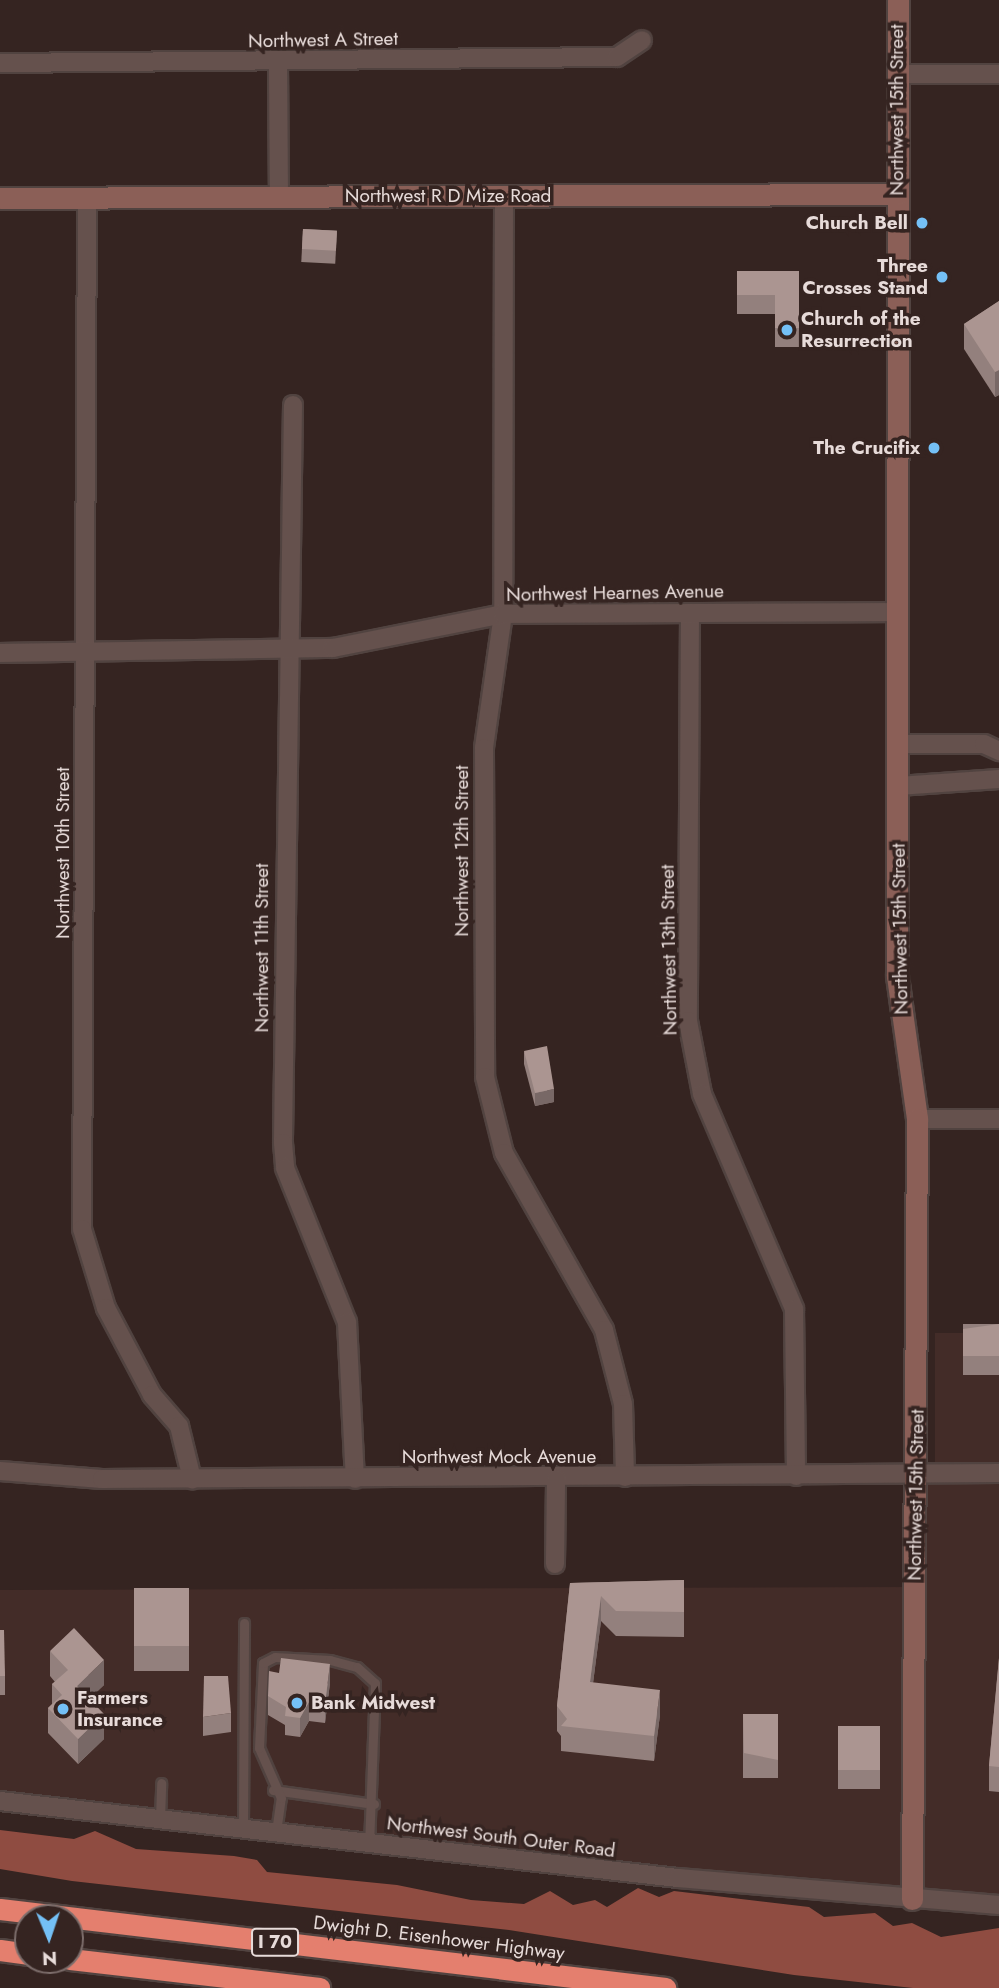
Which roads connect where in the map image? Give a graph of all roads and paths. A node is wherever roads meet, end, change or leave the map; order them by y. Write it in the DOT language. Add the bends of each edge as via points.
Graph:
graph roads {
  1 [pos="898,0"];
  2 [pos="642,40"];
  3 [pos="278,61"];
  4 [pos="0,63"];
  5 [pos="898,74"];
  6 [pos="999,74"];
  7 [pos="897,194"];
  8 [pos="504,195"];
  9 [pos="0,198"];
  10 [pos="279,198"];
  11 [pos="87,199"];
  12 [pos="293,405"];
  13 [pos="897,612"];
  14 [pos="690,613"];
  15 [pos="503,614"];
  16 [pos="293,648"];
  17 [pos="85,652"];
  18 [pos="0,653"];
  19 [pos="899,744"];
  20 [pos="999,751"];
  21 [pos="999,779"];
  22 [pos="898,786"];
  23 [pos="917,1119"];
  24 [pos="999,1119"];
  25 [pos="0,1471"];
  26 [pos="999,1473"];
  27 [pos="796,1476"];
  28 [pos="625,1477"];
  29 [pos="916,1477"];
  30 [pos="192,1479"];
  31 [pos="355,1479"];
  32 [pos="556,1479"];
  33 [pos="555,1564"];
  34 [pos="244,1623"];
  35 [pos="161,1783"];
  36 [pos="273,1790"];
  37 [pos="0,1801"];
  38 [pos="374,1804"];
  39 [pos="160,1819"];
  40 [pos="243,1828"];
  41 [pos="276,1832"];
  42 [pos="369,1843"];
  43 [pos="912,1899"];
  44 [pos="999,1905"];
  45 [pos="0,1909"];
  46 [pos="84,1961"];
  47 [pos="319,1988"];
  48 [pos="665,1988"];
  1 -- 5 [label="street, Northwest 15th Street"];
  2 -- 3 [label="street, Northwest A Street" via="617,57"];
  3 -- 4 [label="street, Northwest A Street"];
  3 -- 10 [label="street"];
  5 -- 6 [label="street"];
  5 -- 7 [label="street, Northwest 15th Street"];
  7 -- 8 [label="street, Northwest R D Mize Road"];
  7 -- 13 [label="street, Northwest 15th Street"];
  8 -- 10 [label="street, Northwest R D Mize Road"];
  8 -- 15 [label="street, Northwest 12th Street"];
  9 -- 11 [label="street, Northwest R D Mize Road"];
  10 -- 11 [label="street, Northwest R D Mize Road"];
  11 -- 17 [label="street, Northwest 10th Street"];
  12 -- 16 [label="street, Northwest 11th Street"];
  13 -- 14 [label="street, Northwest Hearnes Avenue"];
  13 -- 19 [label="street, Northwest 15th Street"];
  14 -- 15 [label="street, Northwest Hearnes Avenue"];
  14 -- 27 [label="street, Northwest 13th Street" via="688,1021 702,1094 794,1309"];
  15 -- 16 [label="street, Northwest Hearnes Avenue" via="365,644"];
  15 -- 28 [label="street, Northwest 12th Street" via="484,748 482,1042 489,1112 518,1179 604,1330 623,1404"];
  16 -- 17 [label="street, Northwest Hearnes Avenue"];
  16 -- 31 [label="street, Northwest 11th Street" via="284,751 283,1143 285,1168 347,1322"];
  17 -- 18 [label="street, Northwest Hearnes Avenue"];
  17 -- 30 [label="street, Northwest 10th Street" via="82,1229 106,1308 152,1395 179,1426"];
  19 -- 20 [label="street" via="984,744"];
  19 -- 22 [label="street, Northwest 15th Street"];
  21 -- 22 [label="street" via="986,785"];
  22 -- 23 [label="street, Northwest 15th Street" via="897,976"];
  23 -- 24 [label="street"];
  23 -- 29 [label="street, Northwest 15th Street"];
  25 -- 30 [label="street, Northwest Mock Avenue"];
  26 -- 29 [label="street, Northwest Mock Avenue"];
  27 -- 28 [label="street, Northwest Mock Avenue"];
  27 -- 29 [label="street, Northwest Mock Avenue"];
  28 -- 32 [label="street, Northwest Mock Avenue"];
  29 -- 43 [label="street, Northwest 15th Street"];
  30 -- 31 [label="street, Northwest Mock Avenue"];
  31 -- 32 [label="street, Northwest Mock Avenue"];
  32 -- 33 [label="street"];
  34 -- 40 [label="lane"];
  35 -- 39 [label="lane"];
  36 -- 38 [label="lane"];
  36 -- 38 [label="lane" via="259,1748 263,1663 275,1657 330,1660 357,1667 375,1683"];
  36 -- 41 [label="lane" via="281,1798"];
  37 -- 39 [label="street, Northwest South Outer Road"];
  38 -- 42 [label="lane"];
  39 -- 40 [label="street, Northwest South Outer Road"];
  40 -- 41 [label="street, Northwest South Outer Road"];
  41 -- 42 [label="street, Northwest South Outer Road"];
  42 -- 43 [label="street, Northwest South Outer Road"];
  43 -- 44 [label="street, Northwest South Outer Road"];
  45 -- 48 [label="highway, Dwight D. Eisenhower Highway / I 70"];
  46 -- 47 [label="highway, I 70"];
}
